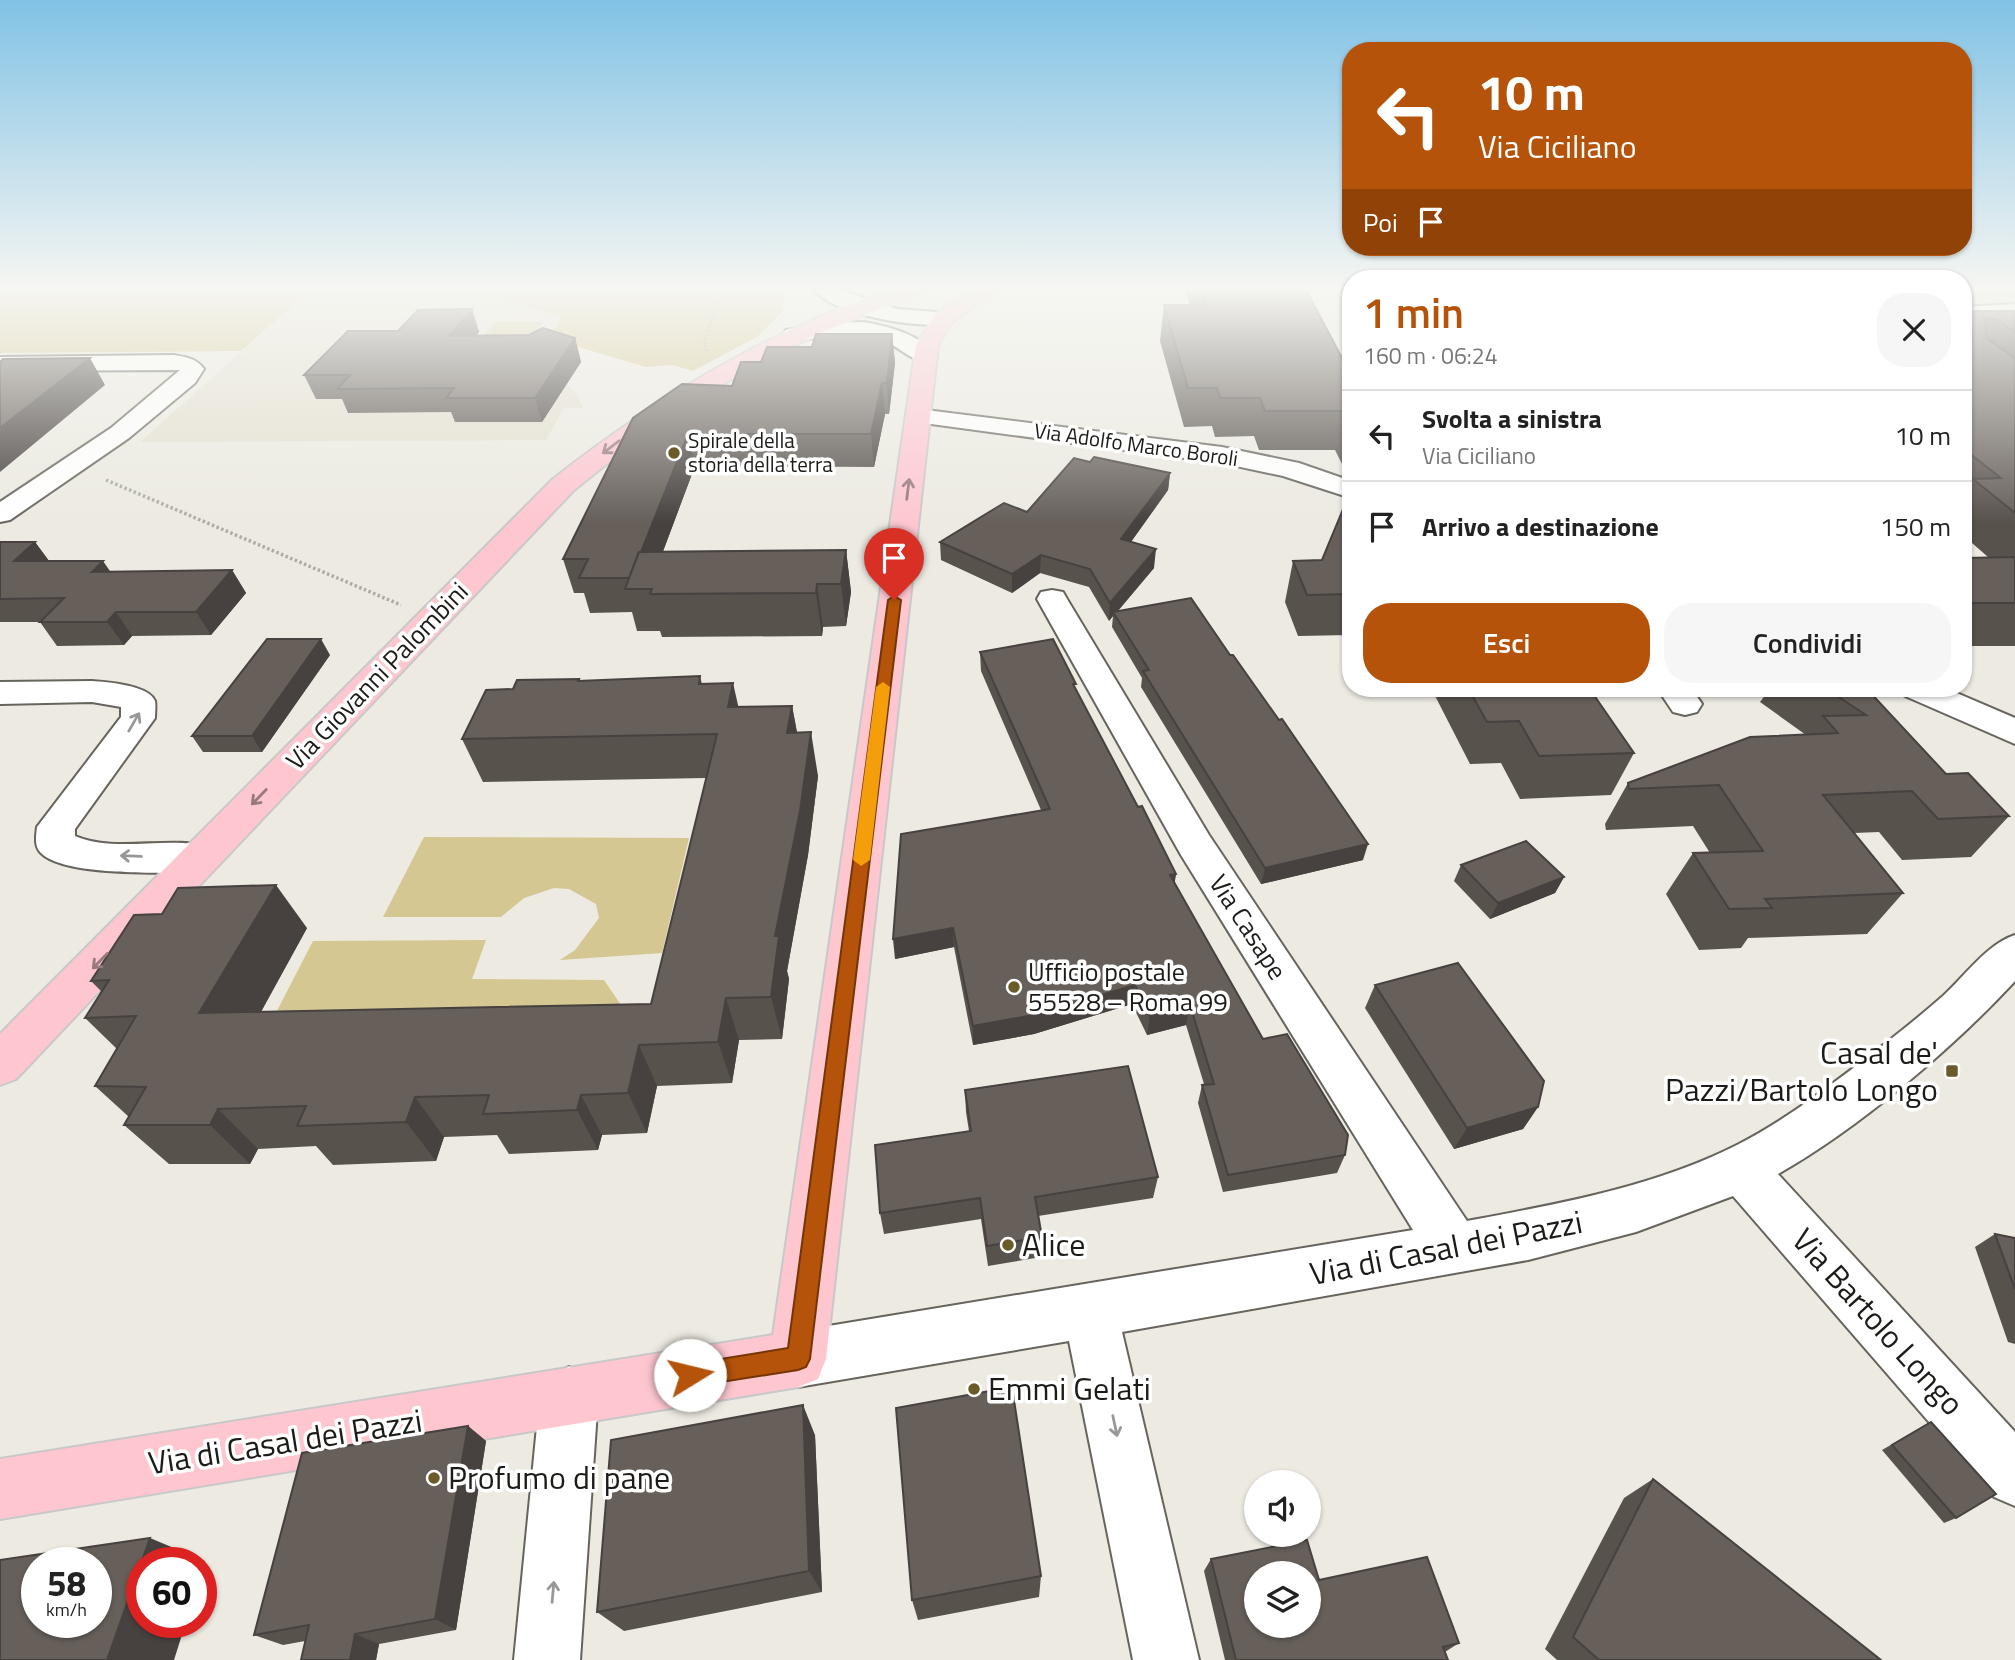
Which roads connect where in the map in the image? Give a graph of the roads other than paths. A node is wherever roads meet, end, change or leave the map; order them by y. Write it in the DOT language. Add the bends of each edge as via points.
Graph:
graph roads {
  1 [pos="190,367"];
  2 [pos="731,367"];
  3 [pos="925,367"];
  4 [pos="918,416"];
  5 [pos="1342,487"];
  6 [pos="0,514"];
  7 [pos="1052,599"];
  8 [pos="0,693"];
  9 [pos="1937,697"];
  10 [pos="2015,732"];
  11 [pos="199,858"];
  12 [pos="2015,952"];
  13 [pos="0,1065"];
  14 [pos="1740,1168"];
  15 [pos="1455,1249"];
  16 [pos="1090,1311"];
  17 [pos="798,1359"];
  18 [pos="569,1396"];
  19 [pos="2015,1476"];
  20 [pos="0,1489"];
  21 [pos="547,1660"];
  22 [pos="1166,1660"];
  1 -- 6 [label="street" via="187,378 135,422"];
  2 -- 11 [label="main road, Via Giovanni Palombini, one-way" via="635,429 563,485"];
  3 -- 4 [label="main road"];
  4 -- 5 [label="street, Via Adolfo Marco Boroli" via="1229,456 1290,469"];
  17 -- 4 [label="main road, one-way"];
  7 -- 15 [label="street, Via Casape" via="1195,845"];
  11 -- 8 [label="street, one-way" via="81,854 61,849 53,836 56,827 135,723 140,706 132,698 114,693"];
  9 -- 10 [label="street"];
  11 -- 13 [label="main road, Via Giovanni Palombini, one-way"];
  12 -- 14 [label="street, Via di Casal dei Pazzi" via="1900,1060 1812,1125"];
  14 -- 15 [label="street, Via di Casal dei Pazzi" via="1604,1218"];
  14 -- 19 [label="street, Via Bartolo Longo"];
  15 -- 16 [label="street, Via di Casal dei Pazzi"];
  16 -- 17 [label="street, Via di Casal dei Pazzi"];
  16 -- 22 [label="street, one-way"];
  17 -- 18 [label="main road, Via di Casal dei Pazzi"];
  18 -- 20 [label="main road, Via di Casal dei Pazzi"];
  21 -- 18 [label="street, one-way"];
}
